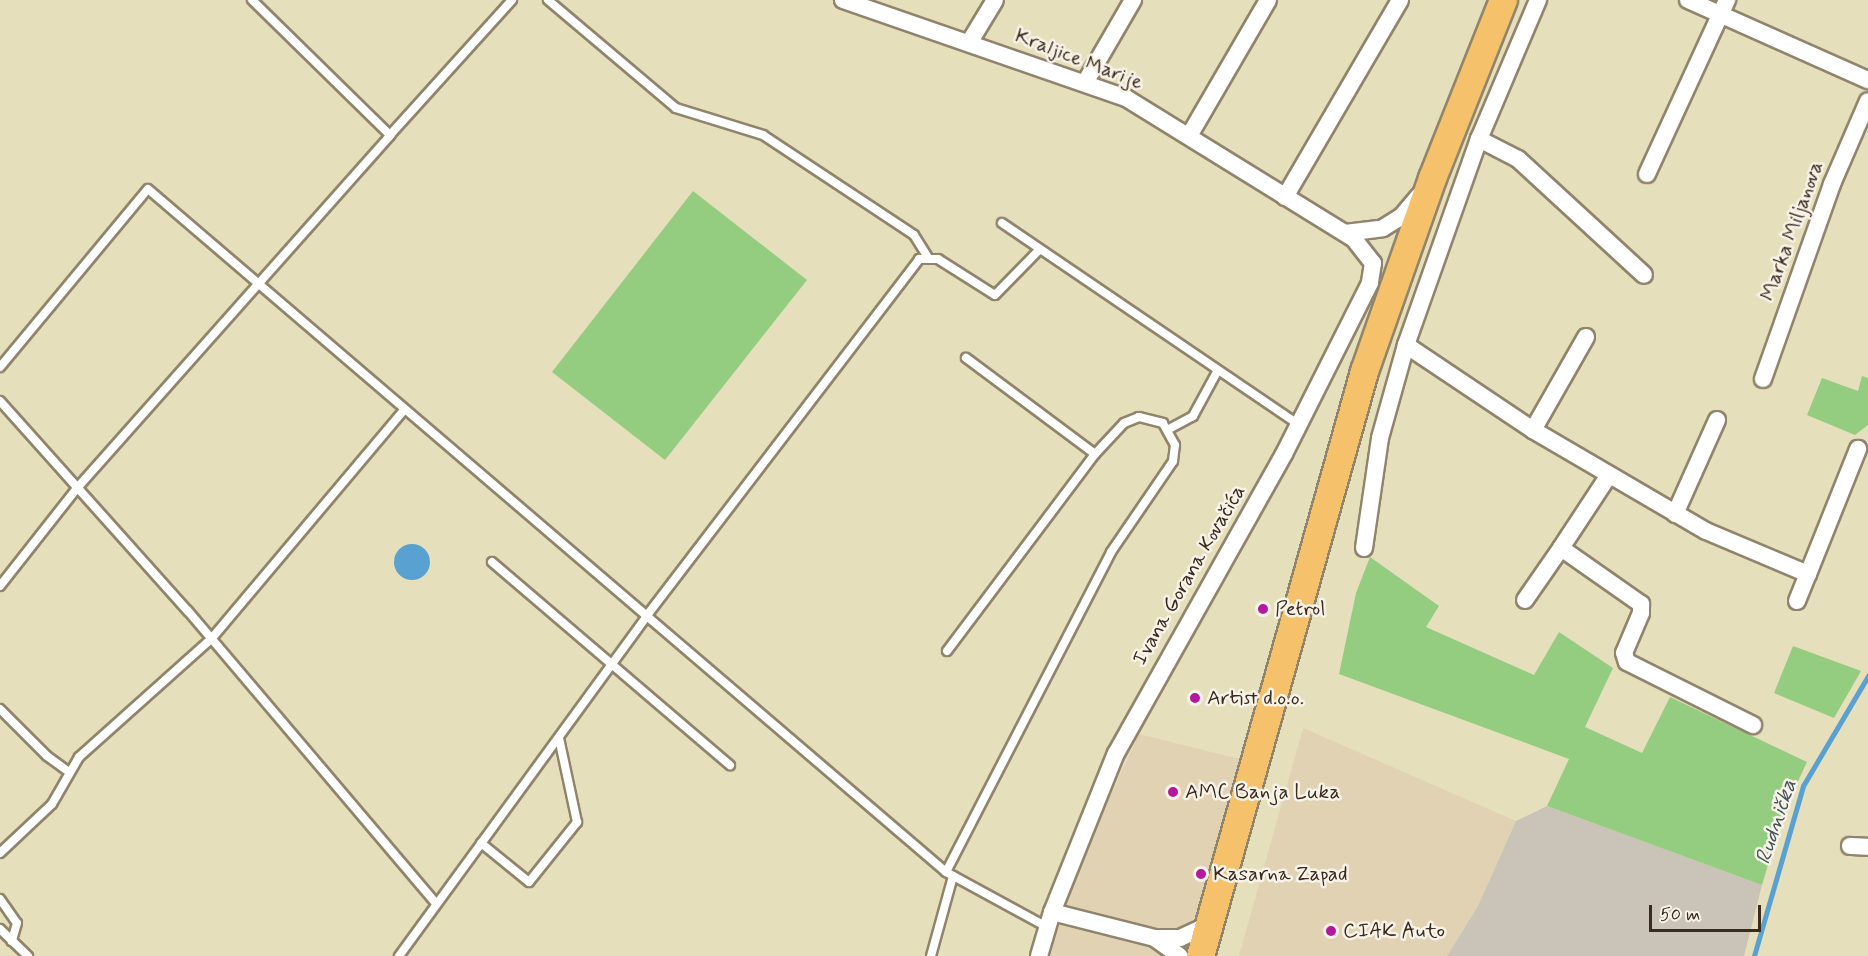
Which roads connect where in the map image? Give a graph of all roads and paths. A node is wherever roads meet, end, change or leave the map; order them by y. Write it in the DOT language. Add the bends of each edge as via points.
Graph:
graph roads {
  1 [pos="252,0"];
  2 [pos="512,0"];
  3 [pos="548,0"];
  4 [pos="843,0"];
  5 [pos="995,0"];
  6 [pos="1133,0"];
  7 [pos="1268,0"];
  8 [pos="1400,0"];
  9 [pos="1503,0"];
  10 [pos="1518,0"];
  11 [pos="1539,0"];
  12 [pos="1688,0"];
  13 [pos="1724,7"];
  14 [pos="969,43"];
  15 [pos="1868,80"];
  16 [pos="1086,81"];
  17 [pos="1868,101"];
  18 [pos="390,135"];
  19 [pos="1189,136"];
  20 [pos="1479,139"];
  21 [pos="1647,174"];
  22 [pos="1432,178"];
  23 [pos="1285,197"];
  24 [pos="1002,223"];
  25 [pos="1343,233"];
  26 [pos="1040,249"];
  27 [pos="928,257"];
  28 [pos="1644,275"];
  29 [pos="259,284"];
  30 [pos="1586,337"];
  31 [pos="1406,345"];
  32 [pos="966,358"];
  33 [pos="0,367"];
  34 [pos="1218,370"];
  35 [pos="1763,379"];
  36 [pos="0,401"];
  37 [pos="404,410"];
  38 [pos="1717,420"];
  39 [pos="1299,425"];
  40 [pos="1169,429"];
  41 [pos="1533,430"];
  42 [pos="1858,449"];
  43 [pos="1095,454"];
  44 [pos="1609,474"];
  45 [pos="78,488"];
  46 [pos="1675,514"];
  47 [pos="1364,548"];
  48 [pos="1561,548"];
  49 [pos="492,562"];
  50 [pos="1808,574"];
  51 [pos="0,586"];
  52 [pos="1525,600"];
  53 [pos="1797,601"];
  54 [pos="648,614"];
  55 [pos="212,638"];
  56 [pos="946,651"];
  57 [pos="612,664"];
  58 [pos="0,709"];
  59 [pos="1753,726"];
  60 [pos="559,738"];
  61 [pos="730,765"];
  62 [pos="69,772"];
  63 [pos="481,843"];
  64 [pos="1850,846"];
  65 [pos="1868,847"];
  66 [pos="0,853"];
  67 [pos="949,874"];
  68 [pos="0,899"];
  69 [pos="436,903"];
  70 [pos="1050,920"];
  71 [pos="1208,925"];
  72 [pos="0,929"];
  73 [pos="1155,938"];
  74 [pos="12,941"];
  75 [pos="28,956"];
  76 [pos="399,956"];
  77 [pos="931,956"];
  78 [pos="1039,956"];
  79 [pos="1179,956"];
  80 [pos="1200,956"];
  81 [pos="1215,956"];
  1 -- 18 [label="lane"];
  2 -- 18 [label="lane"];
  3 -- 27 [label="lane" via="676,108 763,135 914,235"];
  4 -- 14 [label="street, Kraljice Marije"];
  5 -- 14 [label="street"];
  6 -- 16 [label="street"];
  7 -- 19 [label="street"];
  8 -- 23 [label="street"];
  9 -- 22 [label="main road"];
  10 -- 81 [label="main road" via="1402,305"];
  11 -- 20 [label="street"];
  12 -- 13 [label="street"];
  13 -- 15 [label="street"];
  13 -- 21 [label="street"];
  14 -- 16 [label="street, Kraljice Marije"];
  16 -- 19 [label="street, Kraljice Marije" via="1126,98"];
  17 -- 35 [label="street, Marka Miljanova" via="1832,184"];
  18 -- 29 [label="lane"];
  19 -- 23 [label="street, Kraljice Marije"];
  20 -- 28 [label="street" via="1518,159"];
  20 -- 31 [label="street"];
  22 -- 25 [label="street" via="1393,223 1365,234"];
  22 -- 71 [label="main road" via="1364,371"];
  23 -- 25 [label="street, Kraljice Marije"];
  24 -- 26 [label="lane"];
  25 -- 39 [label="street, Ivana Gorana Kovačića" via="1368,253 1374,271"];
  26 -- 27 [label="lane" via="995,295 938,259"];
  26 -- 34 [label="lane"];
  27 -- 54 [label="lane" via="919,259"];
  29 -- 33 [label="lane" via="148,189"];
  29 -- 37 [label="lane"];
  29 -- 45 [label="lane"];
  30 -- 41 [label="street"];
  31 -- 41 [label="street"];
  31 -- 47 [label="street" via="1380,438"];
  32 -- 43 [label="lane"];
  34 -- 39 [label="lane"];
  34 -- 40 [label="lane" via="1193,416"];
  36 -- 45 [label="lane"];
  37 -- 54 [label="lane"];
  37 -- 55 [label="lane"];
  38 -- 46 [label="street"];
  39 -- 70 [label="street, Ivana Gorana Kovačića" via="1139,707 1116,753"];
  40 -- 43 [label="lane" via="1148,417 1131,419"];
  40 -- 67 [label="lane" via="1175,445 1173,461 1111,552"];
  41 -- 44 [label="street"];
  42 -- 50 [label="street"];
  43 -- 56 [label="lane"];
  44 -- 46 [label="street"];
  44 -- 48 [label="street"];
  45 -- 51 [label="lane"];
  45 -- 55 [label="lane"];
  46 -- 50 [label="street"];
  48 -- 52 [label="street"];
  48 -- 59 [label="street" via="1641,604 1641,614 1624,652 1632,668"];
  49 -- 57 [label="lane"];
  50 -- 53 [label="street"];
  54 -- 57 [label="lane"];
  54 -- 67 [label="lane"];
  55 -- 62 [label="lane" via="80,757"];
  55 -- 69 [label="lane"];
  57 -- 60 [label="lane"];
  57 -- 61 [label="lane"];
  58 -- 62 [label="lane" via="47,756"];
  60 -- 63 [label="lane"];
  60 -- 63 [label="lane" via="577,822 529,882"];
  62 -- 66 [label="lane" via="48,809"];
  63 -- 69 [label="lane"];
  64 -- 65 [label="street"];
  67 -- 70 [label="lane"];
  67 -- 77 [label="lane"];
  68 -- 74 [label="lane" via="16,923"];
  69 -- 76 [label="lane"];
  70 -- 73 [label="street"];
  70 -- 78 [label="street, Ivana Gorana Kovačića"];
  71 -- 73 [label="street" via="1179,938"];
  71 -- 80 [label="main road"];
  72 -- 74 [label="lane"];
  73 -- 79 [label="street"];
  74 -- 75 [label="lane"];
}
